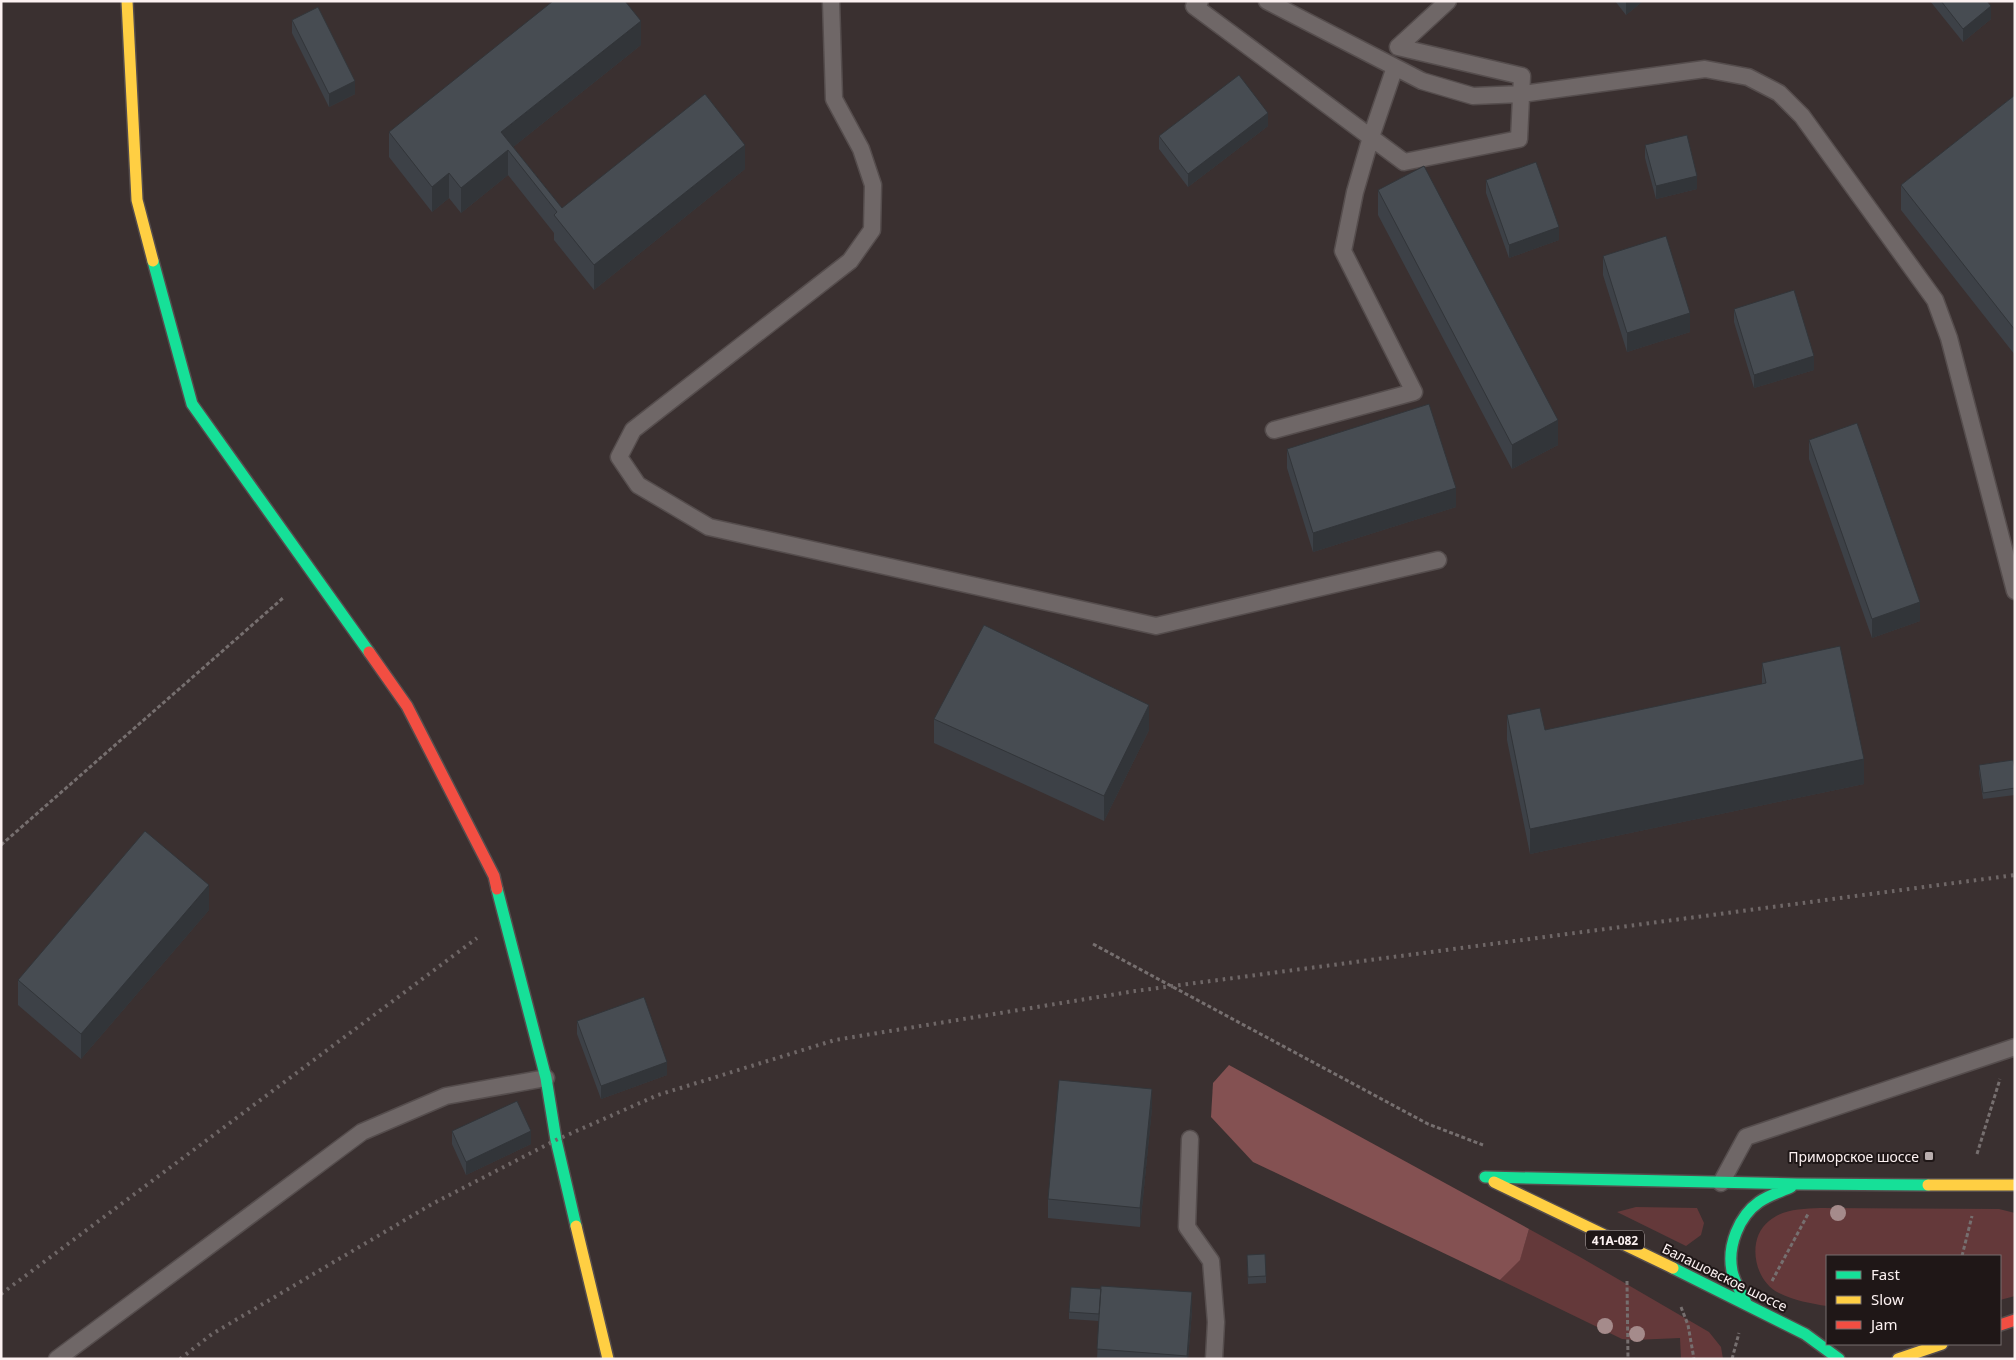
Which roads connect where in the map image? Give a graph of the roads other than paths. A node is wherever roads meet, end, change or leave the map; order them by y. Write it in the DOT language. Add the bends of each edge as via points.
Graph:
graph roads {
  1 [pos="831,1"];
  2 [pos="1200,1"];
  3 [pos="1267,1"];
  4 [pos="1448,1"];
  5 [pos="127,3"];
  6 [pos="1395,67"];
  7 [pos="1522,94"];
  8 [pos="1371,137"];
  9 [pos="1274,430"];
  10 [pos="2009,546"];
  11 [pos="1438,560"];
  12 [pos="2015,591"];
  13 [pos="2012,1048"];
  14 [pos="546,1078"];
  15 [pos="1190,1139"];
  16 [pos="1721,1182"];
  17 [pos="1796,1184"];
  18 [pos="2015,1185"];
  19 [pos="1751,1306"];
  20 [pos="2015,1320"];
  21 [pos="2001,1325"];
  22 [pos="1939,1345"];
  23 [pos="56,1359"];
  24 [pos="608,1359"];
  25 [pos="1214,1359"];
  26 [pos="1839,1359"];
  27 [pos="1898,1359"];
  1 -- 11 [label="lane" via="834,99 861,149 873,185 872,230 850,261 633,430 619,457 638,485 709,526 1156,626"];
  2 -- 8 [label="lane" via="1194,6"];
  3 -- 6 [label="lane"];
  4 -- 7 [label="lane" via="1398,47 1522,76"];
  5 -- 14 [label="main road" via="137,200 192,404 407,706 494,876"];
  6 -- 7 [label="lane" via="1422,81 1472,96"];
  6 -- 8 [label="lane"];
  7 -- 8 [label="lane" via="1519,139 1404,162"];
  7 -- 10 [label="lane" via="1705,69 1748,77 1779,93 1802,116 1935,300"];
  8 -- 9 [label="lane" via="1355,192 1344,251 1414,392"];
  10 -- 12 [label="lane"];
  13 -- 16 [label="lane" via="1746,1137"];
  14 -- 23 [label="lane" via="446,1096 362,1132"];
  14 -- 24 [label="main road" via="556,1140"];
  15 -- 25 [label="lane" via="1187,1227 1211,1261 1216,1322"];
  16 -- 17 [label="main road"];
  16 -- 19 [label="main road, Балашовское шоссе / 41А-082" via="1485,1177"];
  17 -- 18 [label="main road"];
  17 -- 19 [label="main road" via="1758,1202 1744,1216 1735,1234 1732,1272"];
  19 -- 26 [label="main road, Балашовское шоссе" via="1805,1334"];
  20 -- 21 [label="main road"];
  22 -- 27 [label="main road"];
}
